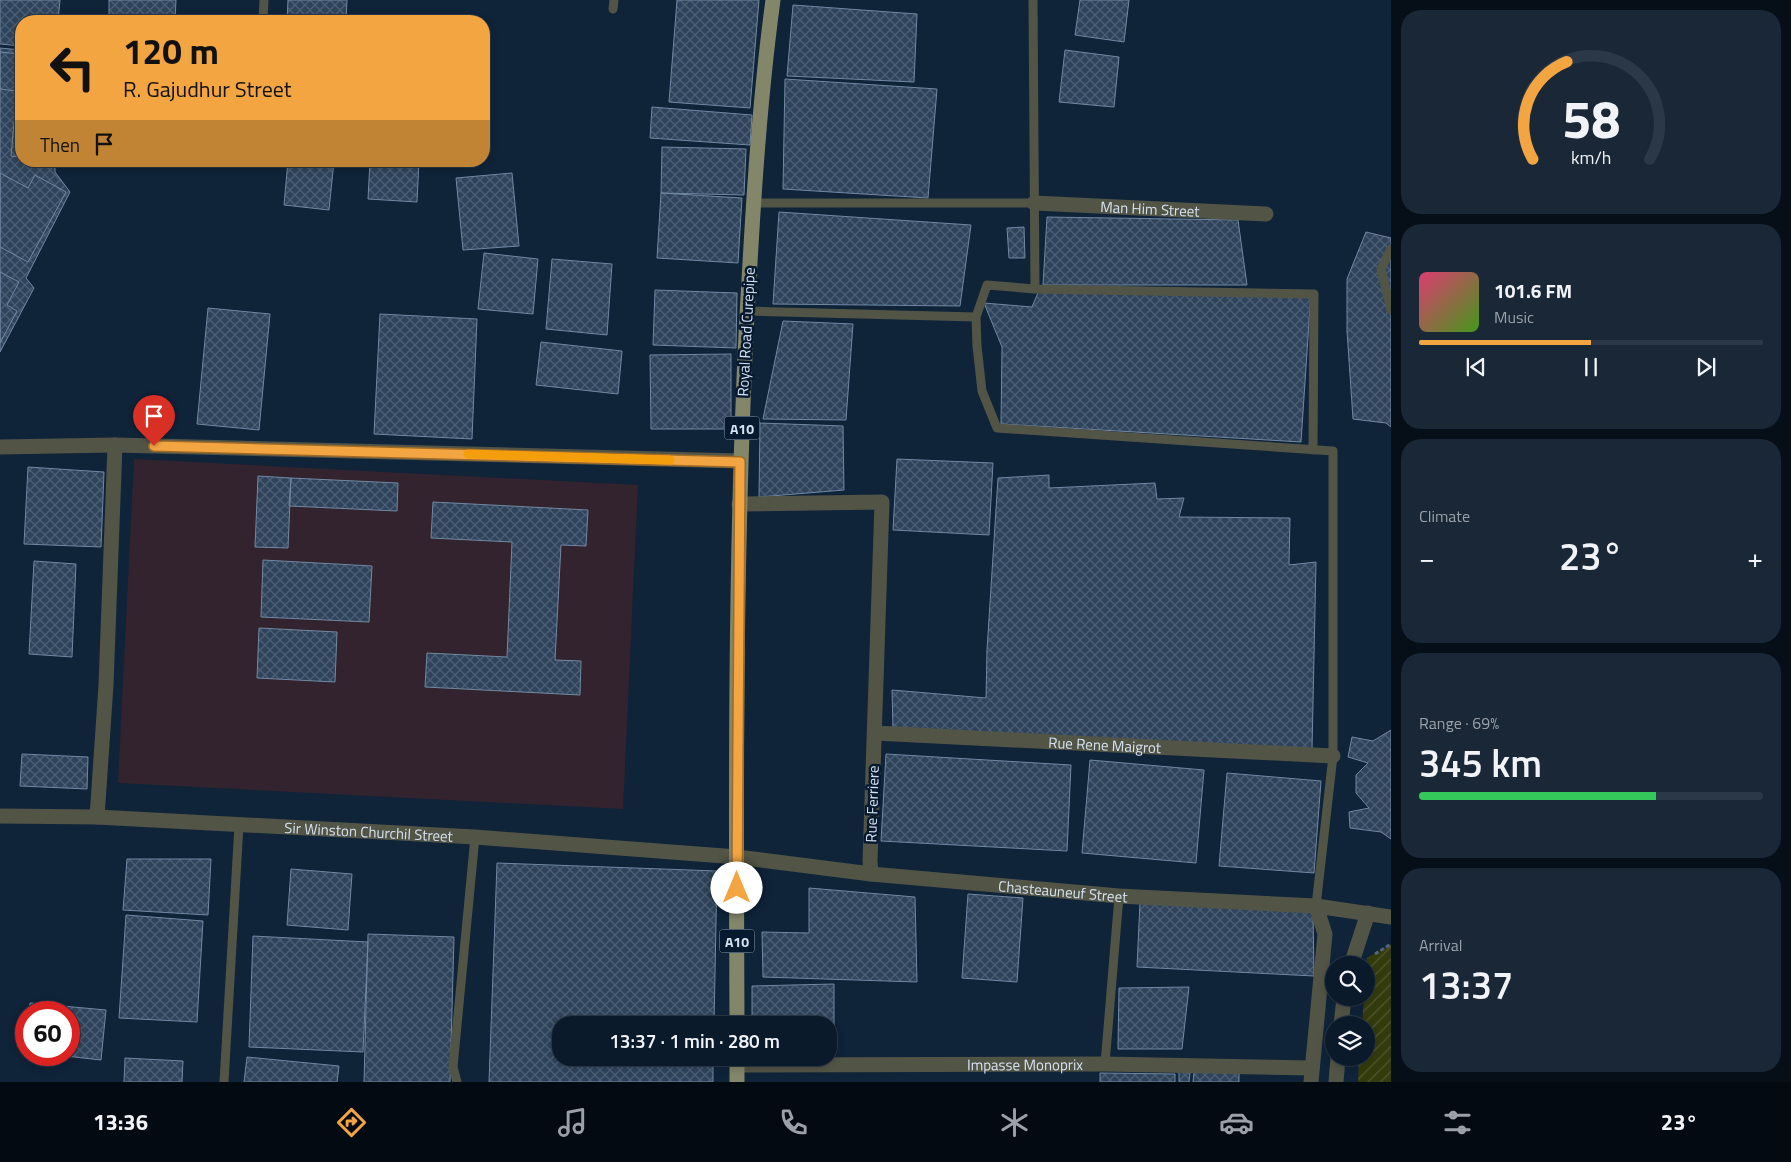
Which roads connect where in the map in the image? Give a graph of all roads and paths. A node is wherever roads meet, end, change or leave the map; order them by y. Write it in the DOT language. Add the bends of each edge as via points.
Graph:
graph roads {
  1 [pos="264,0"];
  2 [pos="773,0"];
  3 [pos="1033,0"];
  4 [pos="263,15"];
  5 [pos="753,203"];
  6 [pos="1034,203"];
  7 [pos="1266,214"];
  8 [pos="1391,249"];
  9 [pos="1391,264"];
  10 [pos="1381,269"];
  11 [pos="1035,289"];
  12 [pos="1391,310"];
  13 [pos="747,311"];
  14 [pos="976,316"];
  15 [pos="115,445"];
  16 [pos="0,447"];
  17 [pos="1313,450"];
  18 [pos="740,462"];
  19 [pos="739,504"];
  20 [pos="875,733"];
  21 [pos="1333,756"];
  22 [pos="0,816"];
  23 [pos="97,817"];
  24 [pos="239,825"];
  25 [pos="475,837"];
  26 [pos="737,857"];
  27 [pos="872,874"];
  28 [pos="1119,896"];
  29 [pos="1316,906"];
  30 [pos="1368,913"];
  31 [pos="1391,917"];
  32 [pos="1355,956"];
  33 [pos="737,1016"];
  34 [pos="837,1062"];
  35 [pos="1105,1064"];
  36 [pos="737,1066"];
  37 [pos="1337,1066"];
  38 [pos="1311,1075"];
  39 [pos="224,1082"];
  40 [pos="457,1082"];
  41 [pos="737,1082"];
  42 [pos="1336,1082"];
  1 -- 4 [label="lane"];
  2 -- 5 [label="main road, Royal Road Curepipe / A10"];
  3 -- 6 [label="lane"];
  5 -- 6 [label="lane"];
  5 -- 13 [label="main road, Royal Road Curepipe / A10"];
  6 -- 7 [label="street, Man Him Street"];
  6 -- 11 [label="lane"];
  8 -- 10 [label="lane"];
  9 -- 10 [label="lane"];
  10 -- 12 [label="lane"];
  11 -- 14 [label="lane" via="986,285"];
  11 -- 17 [label="lane" via="1314,294"];
  13 -- 14 [label="lane"];
  13 -- 18 [label="main road, Royal Road Curepipe / A10"];
  14 -- 17 [label="lane" via="982,390 997,428"];
  15 -- 16 [label="street"];
  15 -- 18 [label="street"];
  15 -- 23 [label="street" via="106,685"];
  17 -- 21 [label="lane" via="1333,452"];
  18 -- 19 [label="main road, Royal Road Curepipe / A10"];
  19 -- 20 [label="street, Rue Ferriere" via="882,502"];
  19 -- 26 [label="main road, Royal Road Curepipe / A10"];
  20 -- 21 [label="street, Rue Rene Maigrot"];
  20 -- 27 [label="street, Rue Ferriere"];
  21 -- 29 [label="lane"];
  22 -- 23 [label="street, Sir Winston Churchil Street"];
  23 -- 24 [label="street, Sir Winston Churchil Street"];
  24 -- 25 [label="street, Sir Winston Churchil Street"];
  24 -- 39 [label="lane"];
  25 -- 26 [label="street, Sir Winston Churchil Street"];
  25 -- 40 [label="lane" via="453,1067"];
  26 -- 27 [label="street, Chasteauneuf Street"];
  26 -- 33 [label="main road, Royal Road Curepipe / A10"];
  27 -- 28 [label="street, Chasteauneuf Street"];
  28 -- 29 [label="street, Chasteauneuf Street"];
  28 -- 35 [label="lane"];
  29 -- 30 [label="street, Chasteauneuf Street"];
  29 -- 38 [label="street" via="1325,934"];
  30 -- 31 [label="street, Chasteauneuf Street"];
  30 -- 32 [label="street"];
  34 -- 35 [label="street, Impasse Monoprix"];
  35 -- 38 [label="street, Impasse Monoprix"];
  36 -- 41 [label="main road"];
  37 -- 42 [label="street"];
}
